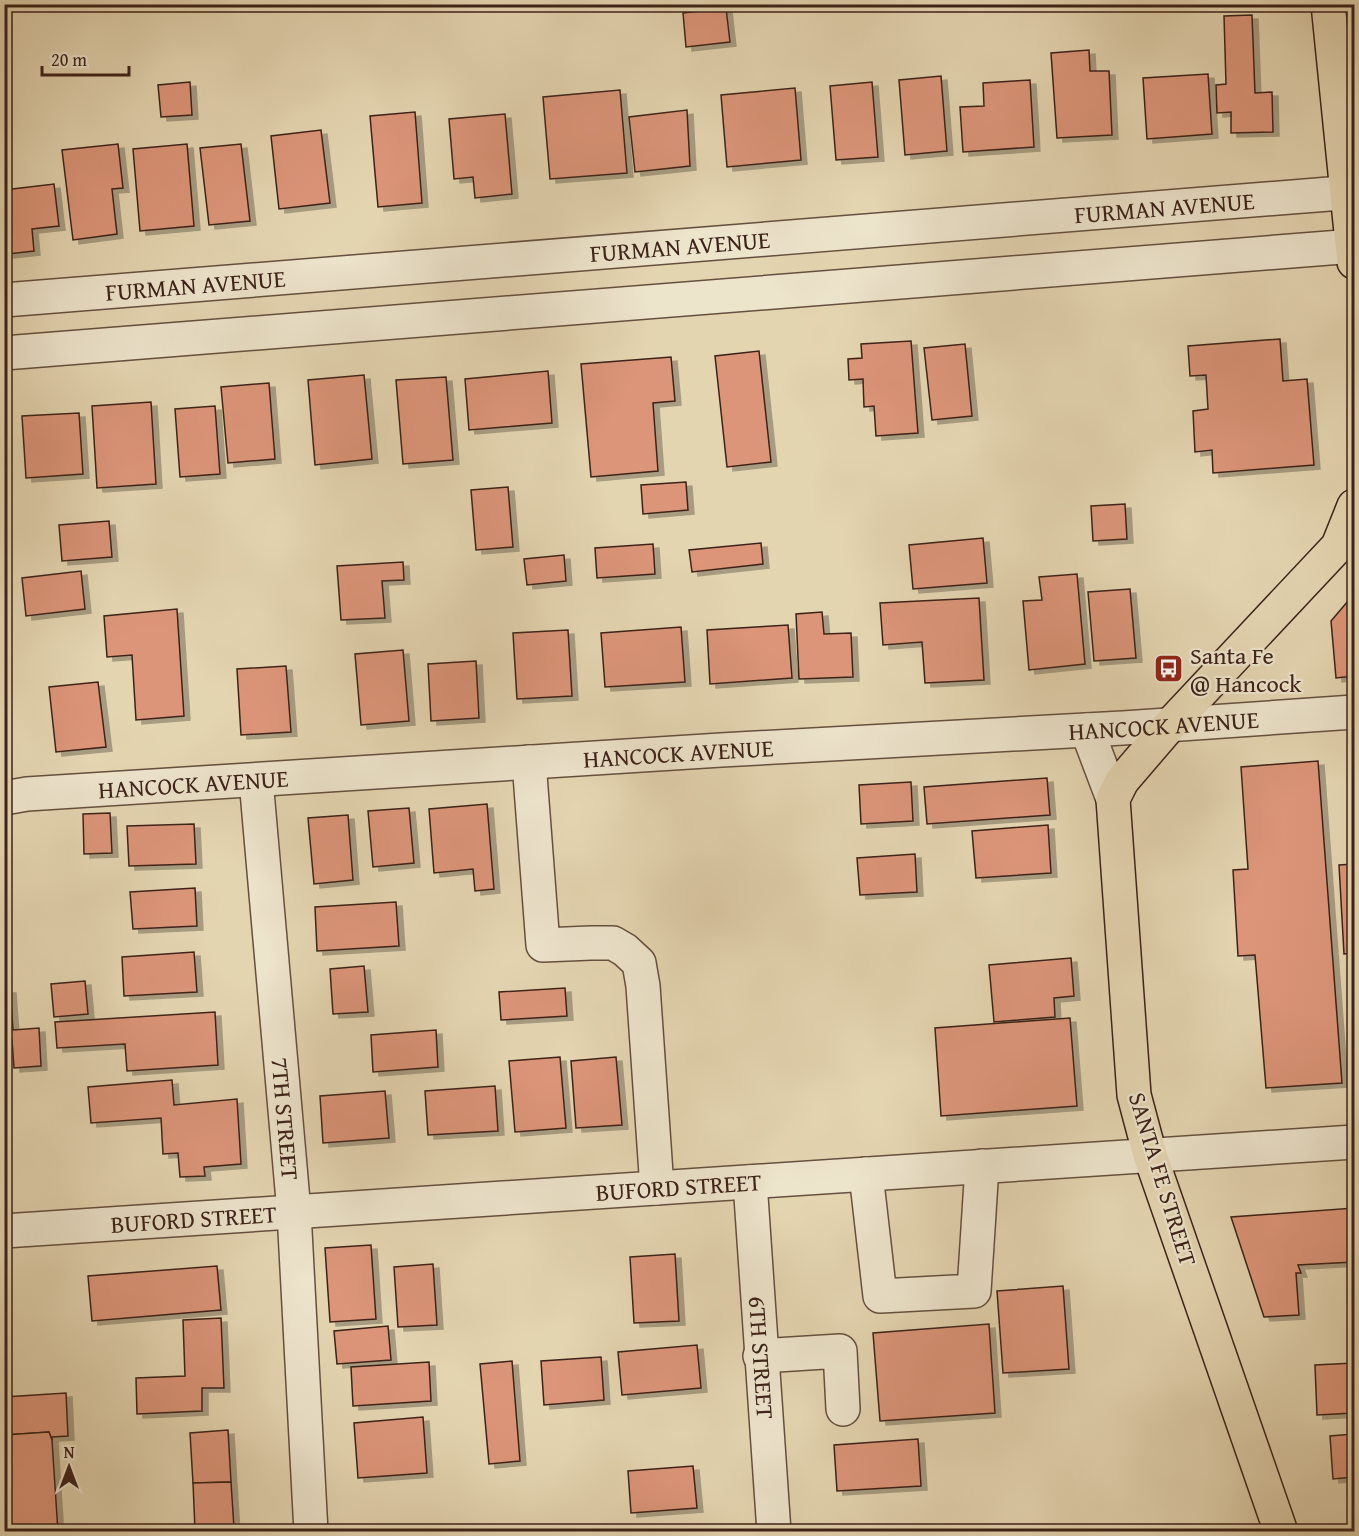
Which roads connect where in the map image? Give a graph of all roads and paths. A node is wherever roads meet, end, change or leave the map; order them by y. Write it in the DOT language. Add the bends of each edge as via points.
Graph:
graph roads {
  1 [pos="1328,4"];
  2 [pos="1351,193"];
  3 [pos="795,237"];
  4 [pos="1354,251"];
  5 [pos="299,276"];
  6 [pos="798,290"];
  7 [pos="4,300"];
  8 [pos="302,329"];
  9 [pos="4,353"];
  10 [pos="1354,506"];
  11 [pos="1354,712"];
  12 [pos="1170,725"];
  13 [pos="1087,730"];
  14 [pos="529,762"];
  15 [pos="256,780"];
  16 [pos="4,798"];
  17 [pos="1113,799"];
  18 [pos="1354,1142"];
  19 [pos="1150,1155"];
  20 [pos="982,1167"];
  21 [pos="866,1174"];
  22 [pos="750,1182"];
  23 [pos="657,1188"];
  24 [pos="294,1212"];
  25 [pos="4,1231"];
  26 [pos="760,1356"];
  27 [pos="843,1409"];
  28 [pos="311,1532"];
  29 [pos="774,1532"];
  30 [pos="1281,1532"];
  1 -- 2 [label="main road"];
  2 -- 3 [label="street, FURMAN AVENUE"];
  2 -- 4 [label="main road"];
  3 -- 5 [label="street, FURMAN AVENUE"];
  3 -- 6 [label="street"];
  4 -- 6 [label="street"];
  5 -- 7 [label="street, FURMAN AVENUE"];
  5 -- 8 [label="street"];
  6 -- 8 [label="street"];
  8 -- 9 [label="street"];
  10 -- 12 [label="main road" via="1338,546"];
  11 -- 12 [label="street, HANCOCK AVENUE"];
  12 -- 13 [label="street, HANCOCK AVENUE"];
  12 -- 17 [label="main road" via="1122,781"];
  13 -- 14 [label="street, HANCOCK AVENUE"];
  13 -- 17 [label="street"];
  14 -- 15 [label="street, HANCOCK AVENUE"];
  14 -- 23 [label="street" via="543,945 612,944 639,963"];
  15 -- 16 [label="street, HANCOCK AVENUE"];
  15 -- 24 [label="street, 7TH STREET"];
  17 -- 19 [label="main road, SANTA FE STREET" via="1134,1095"];
  18 -- 19 [label="street, BUFORD STREET"];
  19 -- 20 [label="street, BUFORD STREET"];
  19 -- 30 [label="main road, SANTA FE STREET"];
  20 -- 21 [label="street, BUFORD STREET"];
  20 -- 21 [label="street" via="974,1291 880,1296"];
  21 -- 22 [label="street, BUFORD STREET"];
  22 -- 23 [label="street, BUFORD STREET"];
  22 -- 26 [label="street, 6TH STREET"];
  23 -- 24 [label="street, BUFORD STREET"];
  24 -- 25 [label="street, BUFORD STREET"];
  24 -- 28 [label="street, 7TH STREET"];
  26 -- 27 [label="street" via="840,1351"];
  26 -- 29 [label="street, 6TH STREET"];
}
